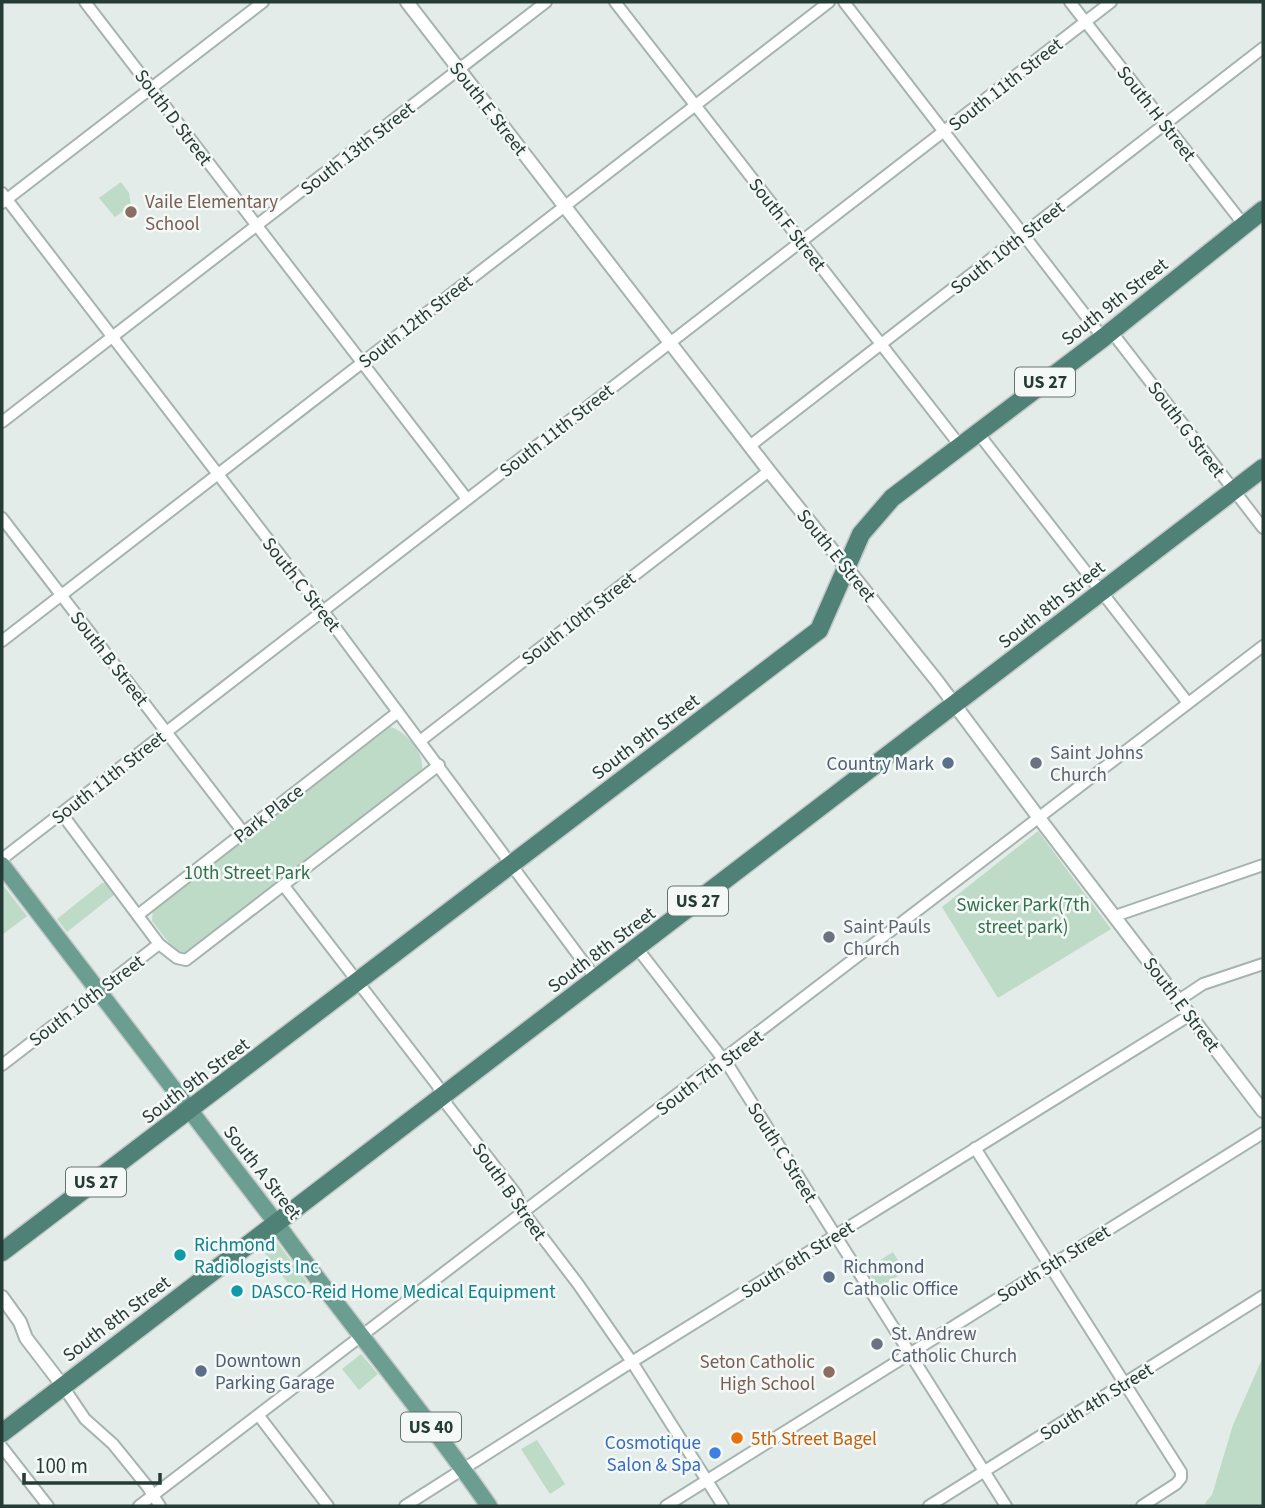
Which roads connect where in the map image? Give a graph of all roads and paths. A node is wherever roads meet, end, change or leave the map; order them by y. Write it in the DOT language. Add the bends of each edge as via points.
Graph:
graph roads {
  1 [pos="85,2"];
  2 [pos="263,2"];
  3 [pos="407,2"];
  4 [pos="546,2"];
  5 [pos="615,2"];
  6 [pos="829,2"];
  7 [pos="844,2"];
  8 [pos="1070,2"];
  9 [pos="1111,2"];
  10 [pos="1086,22"];
  11 [pos="1263,48"];
  12 [pos="459,69"];
  13 [pos="151,88"];
  14 [pos="695,106"];
  15 [pos="1166,124"];
  16 [pos="944,130"];
  17 [pos="3,198"];
  18 [pos="564,206"];
  19 [pos="1263,210"];
  20 [pos="256,225"];
  21 [pos="1244,225"];
  22 [pos="1024,233"];
  23 [pos="801,241"];
  24 [pos="1107,334"];
  25 [pos="112,338"];
  26 [pos="670,342"];
  27 [pos="882,343"];
  28 [pos="362,362"];
  29 [pos="2,422"];
  30 [pos="978,433"];
  31 [pos="751,445"];
  32 [pos="961,447"];
  33 [pos="1263,468"];
  34 [pos="769,471"];
  35 [pos="217,474"];
  36 [pos="1233,490"];
  37 [pos="467,499"];
  38 [pos="4,521"];
  39 [pos="1263,528"];
  40 [pos="847,569"];
  41 [pos="1101,592"];
  42 [pos="61,595"];
  43 [pos="323,611"];
  44 [pos="2,641"];
  45 [pos="1263,646"];
  46 [pos="1188,703"];
  47 [pos="954,705"];
  48 [pos="398,712"];
  49 [pos="166,732"];
  50 [pos="420,741"];
  51 [pos="439,765"];
  52 [pos="62,814"];
  53 [pos="1039,818"];
  54 [pos="243,832"];
  55 [pos="2,859"];
  56 [pos="2,865"];
  57 [pos="510,865"];
  58 [pos="1263,865"];
  59 [pos="284,886"];
  60 [pos="138,915"];
  61 [pos="1115,916"];
  62 [pos="159,944"];
  63 [pos="637,948"];
  64 [pos="1263,964"];
  65 [pos="596,979"];
  66 [pos="358,982"];
  67 [pos="97,990"];
  68 [pos="1179,1000"];
  69 [pos="1190,1015"];
  70 [pos="724,1061"];
  71 [pos="2,1065"];
  72 [pos="443,1097"];
  73 [pos="190,1111"];
  74 [pos="1263,1111"];
  75 [pos="1263,1133"];
  76 [pos="975,1148"];
  77 [pos="524,1213"];
  78 [pos="277,1224"];
  79 [pos="836,1235"];
  80 [pos="2,1252"];
  81 [pos="1049,1266"];
  82 [pos="1263,1296"];
  83 [pos="2,1297"];
  84 [pos="362,1338"];
  85 [pos="909,1353"];
  86 [pos="632,1362"];
  87 [pos="1124,1383"];
  88 [pos="62,1385"];
  89 [pos="259,1416"];
  90 [pos="2,1433"];
  91 [pos="2,1447"];
  92 [pos="464,1469"];
  93 [pos="984,1472"];
  94 [pos="707,1481"];
  95 [pos="153,1495"];
  96 [pos="48,1506"];
  97 [pos="139,1506"];
  98 [pos="160,1506"];
  99 [pos="328,1506"];
  100 [pos="405,1506"];
  101 [pos="489,1506"];
  102 [pos="666,1506"];
  103 [pos="723,1506"];
  104 [pos="929,1506"];
  105 [pos="1006,1506"];
  106 [pos="1142,1506"];
  1 -- 13 [label="street, South D Street"];
  2 -- 13 [label="street"];
  3 -- 12 [label="street, South E Street"];
  4 -- 12 [label="street, South 13th Street"];
  5 -- 14 [label="street, South F Street"];
  6 -- 14 [label="street, South 12th Street"];
  7 -- 16 [label="street, South G Street"];
  8 -- 10 [label="street, South H Street"];
  9 -- 10 [label="street, South 11th Street"];
  10 -- 15 [label="street, South H Street"];
  10 -- 16 [label="street, South 11th Street"];
  11 -- 15 [label="street, South 10th Street"];
  12 -- 18 [label="street, South E Street"];
  12 -- 20 [label="street, South 13th Street"];
  13 -- 17 [label="street"];
  13 -- 20 [label="street, South D Street"];
  14 -- 18 [label="street, South 12th Street"];
  14 -- 23 [label="street, South F Street"];
  15 -- 21 [label="street, South H Street"];
  15 -- 22 [label="street, South 10th Street"];
  16 -- 22 [label="street, South G Street"];
  16 -- 23 [label="street, South 11th Street"];
  17 -- 25 [label="street, South C Street"];
  18 -- 26 [label="street, South E Street"];
  18 -- 28 [label="street, South 12th Street"];
  19 -- 21 [label="highway, South 9th Street / US 27"];
  20 -- 25 [label="street, South 13th Street"];
  20 -- 28 [label="street, South D Street"];
  21 -- 24 [label="highway, South 9th Street / US 27"];
  22 -- 24 [label="street, South G Street"];
  22 -- 27 [label="street, South 10th Street"];
  23 -- 26 [label="street, South 11th Street"];
  23 -- 27 [label="street, South F Street"];
  24 -- 30 [label="highway, South 9th Street / US 27"];
  24 -- 36 [label="street, South G Street"];
  25 -- 29 [label="street, South 13th Street"];
  25 -- 35 [label="street, South C Street"];
  26 -- 31 [label="street, South E Street"];
  26 -- 37 [label="street, South 11th Street"];
  27 -- 31 [label="street, South 10th Street"];
  27 -- 32 [label="street, South F Street"];
  28 -- 35 [label="street, South 12th Street"];
  28 -- 37 [label="street, South D Street"];
  30 -- 32 [label="highway, South 9th Street / US 27"];
  30 -- 41 [label="street"];
  31 -- 34 [label="street, South E Street"];
  32 -- 40 [label="highway, South 9th Street / US 27" via="880,510 852,550"];
  33 -- 36 [label="highway, South 8th Street / US 27"];
  34 -- 40 [label="street, South E Street"];
  34 -- 50 [label="street, South 10th Street"];
  35 -- 42 [label="street, South 12th Street"];
  35 -- 43 [label="street, South C Street"];
  36 -- 39 [label="street, South G Street"];
  36 -- 41 [label="highway, South 8th Street / US 27"];
  37 -- 43 [label="street, South 11th Street"];
  38 -- 42 [label="street, South B Street"];
  40 -- 47 [label="street, South E Street"];
  40 -- 57 [label="highway, South 9th Street / US 27" via="819,630"];
  41 -- 46 [label="street"];
  41 -- 47 [label="highway, South 8th Street / US 27"];
  42 -- 44 [label="street, South 12th Street"];
  42 -- 49 [label="street, South B Street"];
  43 -- 48 [label="street, South C Street"];
  43 -- 49 [label="street, South 11th Street"];
  45 -- 46 [label="street, South 7th Street"];
  46 -- 53 [label="street, South 7th Street"];
  47 -- 53 [label="street, South E Street"];
  47 -- 63 [label="highway, South 8th Street / US 27"];
  48 -- 50 [label="street, South C Street"];
  48 -- 54 [label="street, Park Place"];
  49 -- 52 [label="street, South 11th Street"];
  49 -- 54 [label="street, South B Street"];
  50 -- 51 [label="street, South C Street"];
  51 -- 57 [label="street, South C Street"];
  51 -- 59 [label="street, South 10th Street"];
  52 -- 55 [label="street, South 11th Street"];
  52 -- 60 [label="street"];
  53 -- 61 [label="street, South E Street"];
  53 -- 70 [label="street, South 7th Street"];
  54 -- 60 [label="street, Park Place"];
  56 -- 67 [label="main road, South A Street / US 40"];
  57 -- 65 [label="street, South C Street"];
  57 -- 66 [label="highway, South 9th Street / US 27"];
  58 -- 61 [label="street"];
  59 -- 62 [label="street, South 10th Street" via="186,960"];
  59 -- 66 [label="street, South B Street"];
  60 -- 62 [label="street"];
  61 -- 68 [label="street, South E Street"];
  62 -- 67 [label="street, South 10th Street"];
  63 -- 65 [label="highway, South 8th Street / US 27"];
  63 -- 70 [label="street, South C Street"];
  64 -- 68 [label="street" via="1203,984"];
  65 -- 72 [label="highway, South 8th Street / US 27"];
  66 -- 72 [label="street, South B Street"];
  66 -- 73 [label="highway, South 9th Street / US 27"];
  67 -- 71 [label="street, South 10th Street"];
  67 -- 73 [label="main road, South A Street / US 40"];
  68 -- 69 [label="street, South E Street"];
  69 -- 74 [label="street, South E Street"];
  69 -- 76 [label="street, South 6th Street"];
  70 -- 77 [label="street, South 7th Street"];
  70 -- 79 [label="street, South C Street"];
  72 -- 77 [label="street, South B Street" via="516,1194"];
  72 -- 78 [label="highway, South 8th Street / US 27"];
  73 -- 78 [label="main road, South A Street / US 40"];
  73 -- 80 [label="highway, South 9th Street / US 27"];
  75 -- 81 [label="street, South 5th Street"];
  76 -- 79 [label="street, South 6th Street"];
  76 -- 81 [label="street"];
  77 -- 84 [label="street, South 7th Street"];
  77 -- 86 [label="street, South B Street"];
  78 -- 84 [label="main road, South A Street / US 40"];
  78 -- 88 [label="highway, South 8th Street / US 27"];
  79 -- 85 [label="street, South C Street"];
  79 -- 86 [label="street, South 6th Street"];
  81 -- 85 [label="street, South 5th Street"];
  81 -- 87 [label="street"];
  82 -- 87 [label="street, South 4th Street"];
  83 -- 88 [label="street"];
  84 -- 89 [label="street, South 7th Street"];
  84 -- 92 [label="main road, South A Street / US 40"];
  85 -- 93 [label="street, South C Street"];
  85 -- 94 [label="street, South 5th Street"];
  86 -- 92 [label="street, South 6th Street"];
  86 -- 94 [label="street, South B Street"];
  87 -- 93 [label="street, South 4th Street"];
  87 -- 106 [label="street" via="1181,1472 1176,1485"];
  88 -- 90 [label="highway, US 27"];
  88 -- 95 [label="street" via="85,1419 113,1444"];
  89 -- 95 [label="street, South 7th Street"];
  89 -- 99 [label="street"];
  91 -- 96 [label="street"];
  92 -- 100 [label="street, South 6th Street"];
  92 -- 101 [label="main road, South A Street / US 40"];
  93 -- 104 [label="street, South 4th Street"];
  93 -- 105 [label="street, South C Street"];
  94 -- 102 [label="street, South 5th Street"];
  94 -- 103 [label="street, South B Street"];
  95 -- 97 [label="street, South 7th Street"];
  95 -- 98 [label="street"];
}
